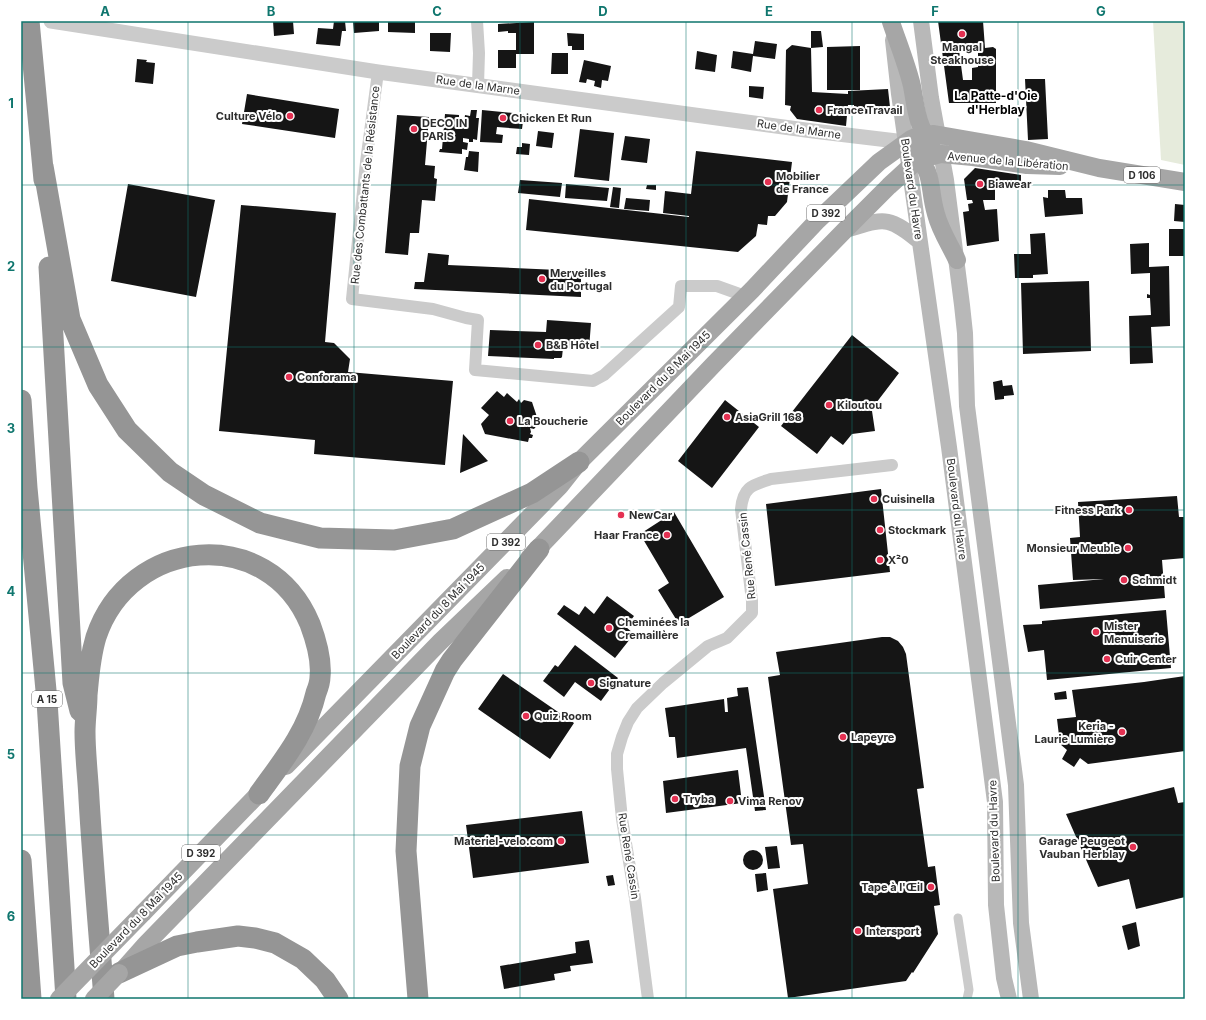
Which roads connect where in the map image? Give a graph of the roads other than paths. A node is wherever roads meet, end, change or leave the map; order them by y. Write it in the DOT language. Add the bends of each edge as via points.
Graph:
graph roads {
  1 [pos="29,21"];
  2 [pos="51,21"];
  3 [pos="477,21"];
  4 [pos="891,21"];
  5 [pos="921,21"];
  6 [pos="378,72"];
  7 [pos="478,85"];
  8 [pos="931,135"];
  9 [pos="905,142"];
  10 [pos="942,154"];
  11 [pos="915,163"];
  12 [pos="43,166"];
  13 [pos="1099,168"];
  14 [pos="1185,182"];
  15 [pos="845,230"];
  16 [pos="920,242"];
  17 [pos="957,260"];
  18 [pos="745,296"];
  19 [pos="21,400"];
  20 [pos="892,465"];
  21 [pos="573,470"];
  22 [pos="588,497"];
  23 [pos="538,549"];
  24 [pos="85,733"];
  25 [pos="259,794"];
  26 [pos="21,860"];
  27 [pos="958,918"];
  28 [pos="119,973"];
  29 [pos="31,999"];
  30 [pos="59,999"];
  31 [pos="66,999"];
  32 [pos="94,999"];
  33 [pos="104,999"];
  34 [pos="338,999"];
  35 [pos="418,999"];
  36 [pos="648,999"];
  37 [pos="967,999"];
  38 [pos="1008,999"];
  39 [pos="1031,999"];
  1 -- 12 [label="highway"];
  2 -- 6 [label="street, Rue de la Marne"];
  3 -- 7 [label="street" via="480,53"];
  4 -- 8 [label="main road" via="911,86 915,111"];
  4 -- 9 [label="main road, Boulevard du Havre"];
  5 -- 8 [label="main road" via="931,98"];
  6 -- 7 [label="street, Rue de la Marne"];
  6 -- 18 [label="street, Rue des Combattants de la Résistance" via="364,175 352,299 432,309 478,320 475,370 593,381 604,375 679,307 681,286 717,286"];
  7 -- 9 [label="street, Rue de la Marne"];
  8 -- 9 [label="main road, Boulevard du 8 Mai 1945" via="918,136"];
  8 -- 10 [label="main road"];
  8 -- 13 [label="main road, Avenue de la Libération" via="1026,150"];
  9 -- 11 [label="main road"];
  9 -- 18 [label="main road, Boulevard du 8 Mai 1945 / D 392" via="879,162 816,222"];
  10 -- 11 [label="main road, Avenue de la Libération"];
  10 -- 13 [label="main road, Avenue de la Libération" via="1027,165"];
  10 -- 17 [label="main road, Boulevard du Havre"];
  11 -- 15 [label="main road, Boulevard du 8 Mai 1945 / D 392"];
  11 -- 16 [label="main road, Boulevard du Havre"];
  11 -- 17 [label="main road" via="929,174 936,214"];
  12 -- 21 [label="highway" via="70,319 98,385 126,430 170,472 204,495 260,523 320,538 394,540 453,529 532,493"];
  12 -- 24 [label="highway" via="73,682"];
  13 -- 14 [label="main road, Avenue de la Libération / D 106"];
  15 -- 16 [label="main road" via="878,221 892,222"];
  15 -- 22 [label="main road, Boulevard du 8 Mai 1945 / D 392"];
  16 -- 38 [label="main road, Boulevard du Havre" via="995,802 997,912"];
  17 -- 39 [label="main road, Boulevard du Havre" via="965,333 968,406 1016,785 1021,923"];
  18 -- 21 [label="main road, Boulevard du 8 Mai 1945 / D 392"];
  19 -- 31 [label="highway, A 15" via="47,701"];
  20 -- 36 [label="street, Rue René Cassin" via="771,479 752,485 742,499 741,509 752,613 727,638 708,646 663,683 637,708 628,722 617,754 617,769"];
  21 -- 22 [label="main road"];
  21 -- 25 [label="main road, Boulevard du 8 Mai 1945 / D 392"];
  22 -- 23 [label="main road, Boulevard du 8 Mai 1945 / D 392"];
  23 -- 28 [label="main road, Boulevard du 8 Mai 1945 / D 392" via="440,642"];
  23 -- 35 [label="highway" via="452,660 420,726 410,766 406,851"];
  24 -- 25 [label="highway" via="90,661 97,635 106,614 134,580 154,567 194,555 216,554 257,565 292,592 304,611 314,633 319,654 320,677 313,709 297,742"];
  24 -- 33 [label="highway"];
  25 -- 30 [label="main road, Boulevard du 8 Mai 1945 / D 392, bridge"];
  26 -- 29 [label="highway"];
  27 -- 37 [label="street" via="969,990"];
  28 -- 32 [label="main road, Boulevard du 8 Mai 1945 / D 392, bridge"];
  28 -- 34 [label="highway" via="177,946 238,936 274,943 303,959 325,980"];
}
